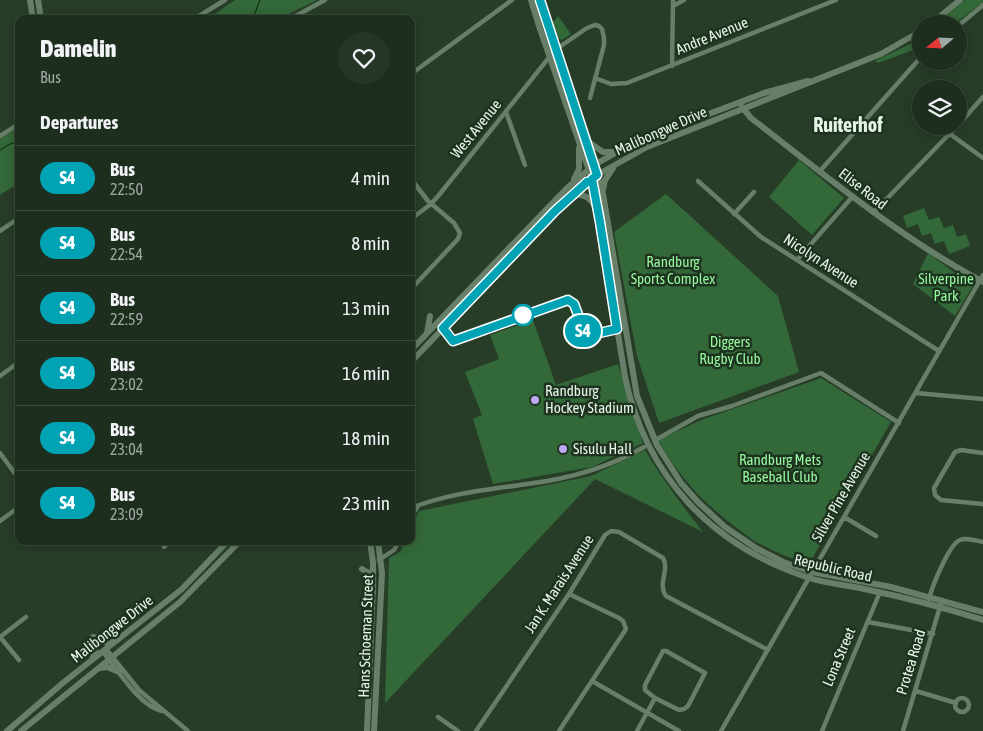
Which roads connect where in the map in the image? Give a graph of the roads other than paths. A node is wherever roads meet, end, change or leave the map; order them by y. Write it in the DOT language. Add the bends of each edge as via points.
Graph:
graph roads {
  1 [pos="30,0"];
  2 [pos="38,0"];
  3 [pos="225,0"];
  4 [pos="325,0"];
  5 [pos="512,0"];
  6 [pos="532,0"];
  7 [pos="540,0"];
  8 [pos="673,0"];
  9 [pos="684,0"];
  10 [pos="836,0"];
  11 [pos="958,0"];
  12 [pos="506,2"];
  13 [pos="983,5"];
  14 [pos="673,6"];
  15 [pos="32,15"];
  16 [pos="40,15"];
  17 [pos="201,15"];
  18 [pos="298,15"];
  19 [pos="940,15"];
  20 [pos="968,18"];
  21 [pos="912,35"];
  22 [pos="912,37"];
  23 [pos="555,50"];
  24 [pos="550,58"];
  25 [pos="672,66"];
  26 [pos="912,67"];
  27 [pos="415,71"];
  28 [pos="596,78"];
  29 [pos="983,97"];
  30 [pos="590,98"];
  31 [pos="740,102"];
  32 [pos="743,109"];
  33 [pos="506,112"];
  34 [pos="967,115"];
  35 [pos="15,127"];
  36 [pos="949,135"];
  37 [pos="951,135"];
  38 [pos="0,136"];
  39 [pos="582,140"];
  40 [pos="620,150"];
  41 [pos="983,158"];
  42 [pos="619,162"];
  43 [pos="525,165"];
  44 [pos="591,167"];
  45 [pos="820,171"];
  46 [pos="594,177"];
  47 [pos="698,181"];
  48 [pos="415,184"];
  49 [pos="567,188"];
  50 [pos="754,192"];
  51 [pos="603,194"];
  52 [pos="573,195"];
  53 [pos="853,196"];
  54 [pos="431,204"];
  55 [pos="873,212"];
  56 [pos="734,214"];
  57 [pos="415,216"];
  58 [pos="15,221"];
  59 [pos="600,222"];
  60 [pos="0,231"];
  61 [pos="797,260"];
  62 [pos="982,280"];
  63 [pos="415,285"];
  64 [pos="445,314"];
  65 [pos="427,334"];
  66 [pos="415,346"];
  67 [pos="939,351"];
  68 [pos="415,358"];
  69 [pos="15,365"];
  70 [pos="0,376"];
  71 [pos="916,392"];
  72 [pos="983,399"];
  73 [pos="899,423"];
  74 [pos="656,437"];
  75 [pos="646,446"];
  76 [pos="0,453"];
  77 [pos="983,453"];
  78 [pos="15,474"];
  79 [pos="983,504"];
  80 [pos="418,506"];
  81 [pos="415,507"];
  82 [pos="15,510"];
  83 [pos="415,511"];
  84 [pos="844,517"];
  85 [pos="0,521"];
  86 [pos="876,536"];
  87 [pos="983,542"];
  88 [pos="224,545"];
  89 [pos="236,545"];
  90 [pos="371,545"];
  91 [pos="379,545"];
  92 [pos="397,545"];
  93 [pos="381,559"];
  94 [pos="373,563"];
  95 [pos="362,569"];
  96 [pos="810,575"];
  97 [pos="373,585"];
  98 [pos="880,592"];
  99 [pos="569,594"];
  100 [pos="929,600"];
  101 [pos="941,603"];
  102 [pos="983,612"];
  103 [pos="26,617"];
  104 [pos="983,620"];
  105 [pos="868,622"];
  106 [pos="933,634"];
  107 [pos="0,637"];
  108 [pos="117,641"];
  109 [pos="105,650"];
  110 [pos="768,650"];
  111 [pos="111,658"];
  112 [pos="19,660"];
  113 [pos="92,661"];
  114 [pos="99,668"];
  115 [pos="119,672"];
  116 [pos="592,681"];
  117 [pos="916,691"];
  118 [pos="655,698"];
  119 [pos="956,703"];
  120 [pos="164,711"];
  121 [pos="648,712"];
  122 [pos="438,717"];
  123 [pos="7,731"];
  124 [pos="21,731"];
  125 [pos="188,731"];
  126 [pos="367,731"];
  127 [pos="374,731"];
  128 [pos="458,731"];
  129 [pos="476,731"];
  130 [pos="559,731"];
  131 [pos="637,731"];
  132 [pos="679,731"];
  133 [pos="721,731"];
  134 [pos="822,731"];
  135 [pos="903,731"];
  1 -- 15 [label="main road"];
  2 -- 16 [label="main road"];
  3 -- 17 [label="street"];
  4 -- 18 [label="street"];
  5 -- 12 [label="street"];
  6 -- 24 [label="main road, Republic Road"];
  7 -- 23 [label="main road, Republic Road"];
  8 -- 14 [label="street"];
  9 -- 14 [label="street"];
  10 -- 25 [label="street, Andre Avenue"];
  11 -- 19 [label="main road"];
  12 -- 27 [label="street"];
  13 -- 20 [label="street"];
  14 -- 25 [label="street"];
  21 -- 31 [label="main road, Malibongwe Drive" via="817,78"];
  22 -- 32 [label="main road, Malibongwe Drive" via="881,54"];
  23 -- 24 [label="street, West Avenue"];
  23 -- 28 [label="street" via="591,26 599,26 604,46"];
  23 -- 39 [label="main road, Republic Road"];
  24 -- 33 [label="street, West Avenue"];
  24 -- 39 [label="main road, Republic Road"];
  25 -- 28 [label="street, Andre Avenue" via="621,84"];
  26 -- 45 [label="street"];
  28 -- 30 [label="street"];
  29 -- 34 [label="street"];
  31 -- 32 [label="main road, Elise Road"];
  31 -- 40 [label="main road, Malibongwe Drive"];
  32 -- 42 [label="main road, Malibongwe Drive" via="647,147"];
  32 -- 45 [label="main road, Elise Road"];
  33 -- 43 [label="street"];
  33 -- 54 [label="street, West Avenue"];
  35 -- 38 [label="street"];
  36 -- 55 [label="street"];
  37 -- 41 [label="street"];
  39 -- 40 [label="main road" via="603,152"];
  39 -- 44 [label="main road, Republic Road"];
  39 -- 49 [label="main road" via="579,169"];
  40 -- 44 [label="main road, Malibongwe Drive"];
  42 -- 46 [label="main road, Malibongwe Drive"];
  42 -- 51 [label="main road" via="608,173"];
  44 -- 46 [label="main road, Republic Road"];
  44 -- 49 [label="main road, Malibongwe Drive"];
  45 -- 53 [label="main road, Elise Road"];
  46 -- 51 [label="main road, Republic Road"];
  46 -- 52 [label="main road, Malibongwe Drive"];
  46 -- 59 [label="main road, Republic Road"];
  47 -- 56 [label="street, Nicolyn Avenue"];
  48 -- 54 [label="street"];
  49 -- 64 [label="main road, Malibongwe Drive"];
  50 -- 56 [label="street"];
  51 -- 74 [label="main road, Republic Road" via="632,377 641,411"];
  52 -- 59 [label="main road" via="582,194 590,199"];
  52 -- 68 [label="main road, Malibongwe Drive"];
  53 -- 55 [label="main road, Elise Road"];
  53 -- 61 [label="street"];
  54 -- 57 [label="street, West Avenue"];
  54 -- 63 [label="street" via="454,224 460,236"];
  55 -- 62 [label="main road, Elise Road" via="927,250"];
  56 -- 61 [label="street, Nicolyn Avenue" via="761,237"];
  58 -- 60 [label="street"];
  59 -- 75 [label="main road, Republic Road" via="625,377"];
  61 -- 67 [label="street, Nicolyn Avenue"];
  62 -- 67 [label="street, Silver Pine Avenue"];
  64 -- 65 [label="main road, Malibongwe Drive"];
  64 -- 65 [label="main road" via="431,317"];
  65 -- 66 [label="main road, Malibongwe Drive"];
  67 -- 71 [label="street, Silver Pine Avenue"];
  69 -- 70 [label="street"];
  71 -- 72 [label="street"];
  71 -- 73 [label="street, Silver Pine Avenue"];
  73 -- 74 [label="street" via="821,372 698,416"];
  73 -- 84 [label="street, Silver Pine Avenue"];
  74 -- 96 [label="main road, Republic Road" via="657,445 681,483 721,524 768,555"];
  75 -- 80 [label="street" via="611,464 579,474 466,492"];
  75 -- 96 [label="main road, Republic Road" via="682,496 714,528 779,568"];
  76 -- 78 [label="street"];
  77 -- 79 [label="street" via="955,452 934,486 935,495 941,500"];
  80 -- 81 [label="street"];
  80 -- 83 [label="street"];
  82 -- 85 [label="street"];
  84 -- 86 [label="street"];
  84 -- 96 [label="street, Silver Pine Avenue"];
  87 -- 100 [label="street" via="964,539 954,544"];
  88 -- 108 [label="main road, Malibongwe Drive" via="182,589"];
  89 -- 111 [label="main road, Malibongwe Drive" via="180,602"];
  90 -- 94 [label="main road, Hans Schoeman Street"];
  91 -- 93 [label="main road, Hans Schoeman Street"];
  92 -- 93 [label="street"];
  93 -- 94 [label="street"];
  93 -- 127 [label="main road, Hans Schoeman Street"];
  94 -- 97 [label="main road, Hans Schoeman Street"];
  95 -- 97 [label="main road" via="369,574"];
  96 -- 98 [label="main road, Republic Road"];
  96 -- 100 [label="main road, Republic Road"];
  96 -- 110 [label="street, Silver Pine Avenue"];
  97 -- 126 [label="main road, Hans Schoeman Street"];
  98 -- 100 [label="main road, Republic Road"];
  98 -- 105 [label="street, Lona Street"];
  99 -- 110 [label="street, Jan K. Marais Avenue" via="605,535 616,531 663,558 666,567 662,589 666,596"];
  99 -- 116 [label="street" via="626,626 624,634"];
  99 -- 129 [label="street, Jan K. Marais Avenue"];
  100 -- 101 [label="main road, Republic Road"];
  101 -- 102 [label="main road, Republic Road"];
  101 -- 104 [label="main road, Republic Road"];
  101 -- 106 [label="street, Protea Road"];
  103 -- 107 [label="street"];
  105 -- 106 [label="street"];
  105 -- 134 [label="street, Lona Street"];
  106 -- 117 [label="street, Protea Road"];
  107 -- 112 [label="street"];
  108 -- 109 [label="main road, Malibongwe Drive"];
  108 -- 113 [label="main road" via="107,643 95,637 96,651"];
  109 -- 111 [label="street"];
  109 -- 113 [label="main road, Malibongwe Drive"];
  110 -- 133 [label="street, Silver Pine Avenue"];
  111 -- 114 [label="main road, Malibongwe Drive"];
  111 -- 115 [label="street"];
  111 -- 120 [label="street" via="139,690"];
  113 -- 123 [label="main road, Malibongwe Drive"];
  114 -- 115 [label="main road" via="107,667"];
  114 -- 124 [label="main road, Malibongwe Drive"];
  115 -- 120 [label="street" via="146,703"];
  116 -- 121 [label="street"];
  116 -- 130 [label="street"];
  117 -- 119 [label="street"];
  117 -- 135 [label="street, Protea Road"];
  118 -- 118 [label="street" via="644,688 662,651 704,672 684,709 679,710"];
  118 -- 121 [label="street"];
  120 -- 125 [label="street"];
  121 -- 131 [label="street"];
  121 -- 132 [label="street"];
  122 -- 128 [label="street"];
}
